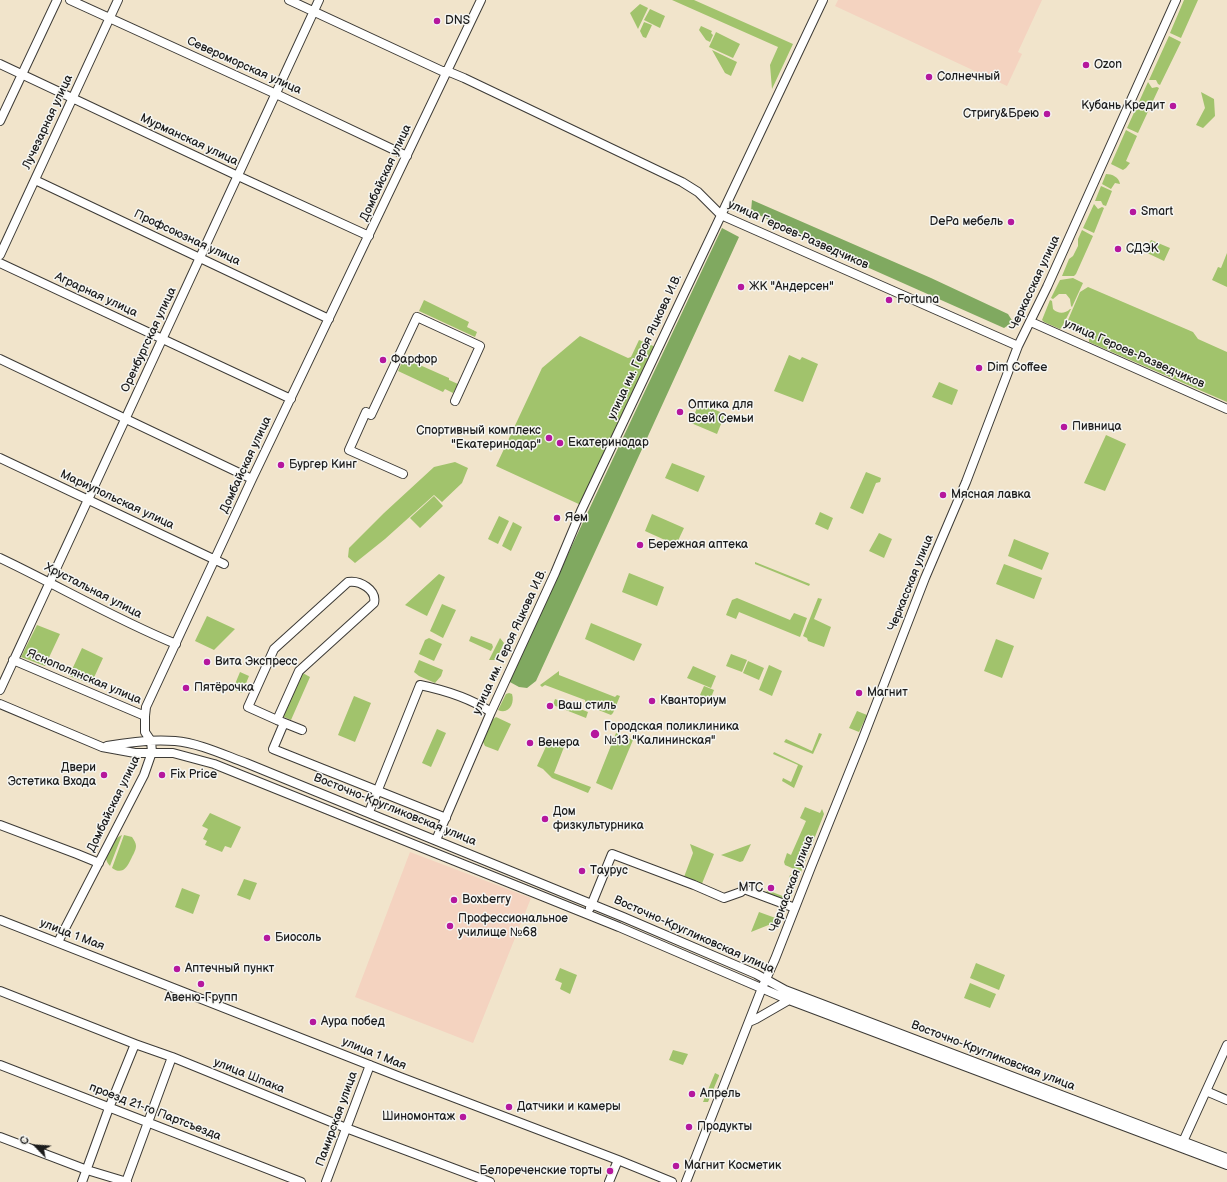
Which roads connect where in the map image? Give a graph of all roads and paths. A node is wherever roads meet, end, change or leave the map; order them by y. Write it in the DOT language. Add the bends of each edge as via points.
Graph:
graph roads {
  1 [pos="57,0"];
  2 [pos="70,0"];
  3 [pos="118,0"];
  4 [pos="289,0"];
  5 [pos="319,0"];
  6 [pos="481,0"];
  7 [pos="823,0"];
  8 [pos="1176,0"];
  9 [pos="314,12"];
  10 [pos="109,18"];
  11 [pos="0,64"];
  12 [pos="447,71"];
  13 [pos="22,74"];
  14 [pos="276,94"];
  15 [pos="72,97"];
  16 [pos="0,121"];
  17 [pos="407,156"];
  18 [pos="238,176"];
  19 [pos="35,180"];
  20 [pos="720,215"];
  21 [pos="369,236"];
  22 [pos="0,255"];
  23 [pos="200,258"];
  24 [pos="0,263"];
  25 [pos="329,319"];
  26 [pos="1031,322"];
  27 [pos="162,339"];
  28 [pos="1018,346"];
  29 [pos="0,359"];
  30 [pos="291,399"];
  31 [pos="454,400"];
  32 [pos="1227,409"];
  33 [pos="125,418"];
  34 [pos="0,458"];
  35 [pos="403,474"];
  36 [pos="252,479"];
  37 [pos="88,499"];
  38 [pos="0,558"];
  39 [pos="215,560"];
  40 [pos="224,564"];
  41 [pos="50,582"];
  42 [pos="176,644"];
  43 [pos="14,660"];
  44 [pos="0,690"];
  45 [pos="0,704"];
  46 [pos="491,712"];
  47 [pos="144,716"];
  48 [pos="280,721"];
  49 [pos="302,730"];
  50 [pos="151,741"];
  51 [pos="102,747"];
  52 [pos="152,752"];
  53 [pos="135,753"];
  54 [pos="218,753"];
  55 [pos="214,764"];
  56 [pos="144,775"];
  57 [pos="378,790"];
  58 [pos="369,812"];
  59 [pos="446,818"];
  60 [pos="0,825"];
  61 [pos="436,840"];
  62 [pos="98,863"];
  63 [pos="592,904"];
  64 [pos="795,908"];
  65 [pos="587,914"];
  66 [pos="0,920"];
  67 [pos="58,942"];
  68 [pos="766,979"];
  69 [pos="762,988"];
  70 [pos="0,991"];
  71 [pos="789,1000"];
  72 [pos="749,1022"];
  73 [pos="135,1044"];
  74 [pos="1227,1045"];
  75 [pos="172,1057"];
  76 [pos="0,1065"];
  77 [pos="370,1065"];
  78 [pos="1206,1091"];
  79 [pos="1227,1100"];
  80 [pos="109,1108"];
  81 [pos="148,1121"];
  82 [pos="346,1128"];
  83 [pos="0,1137"];
  84 [pos="1182,1144"];
  85 [pos="1227,1158"];
  86 [pos="618,1160"];
  87 [pos="1227,1165"];
  88 [pos="86,1170"];
  89 [pos="82,1182"];
  90 [pos="127,1182"];
  91 [pos="301,1182"];
  92 [pos="326,1182"];
  93 [pos="490,1182"];
  94 [pos="609,1182"];
  95 [pos="672,1182"];
  96 [pos="686,1182"];
  1 -- 13 [label="street"];
  2 -- 10 [label="street, Североморская улица"];
  3 -- 10 [label="street, Лучезарная улица"];
  4 -- 9 [label="street, улица Героев-Разведчиков"];
  5 -- 9 [label="street, Оренбургская улица"];
  6 -- 12 [label="street, Домбайская улица"];
  7 -- 20 [label="street, улица им. Героя Яцкова И.В."];
  8 -- 26 [label="street, Черкасская улица"];
  9 -- 12 [label="street, улица Героев-Разведчиков" via="442,71"];
  9 -- 14 [label="street, Оренбургская улица"];
  10 -- 14 [label="street, Североморская улица"];
  10 -- 15 [label="street, Лучезарная улица"];
  11 -- 13 [label="street, Мурманская улица"];
  12 -- 17 [label="street, Домбайская улица"];
  12 -- 20 [label="street, улица Героев-Разведчиков" via="682,182 698,192"];
  13 -- 15 [label="street, Мурманская улица"];
  13 -- 16 [label="street"];
  14 -- 17 [label="street, Североморская улица"];
  14 -- 18 [label="street, Оренбургская улица"];
  15 -- 18 [label="street, Мурманская улица"];
  15 -- 19 [label="street, Лучезарная улица"];
  17 -- 21 [label="street, Домбайская улица"];
  18 -- 21 [label="street, Мурманская улица"];
  18 -- 23 [label="street, Оренбургская улица"];
  19 -- 22 [label="street, Лучезарная улица"];
  19 -- 23 [label="street, Профсоюзная улица"];
  20 -- 28 [label="street, улица Героев-Разведчиков"];
  20 -- 46 [label="street, улица им. Героя Яцкова И.В." via="581,511"];
  21 -- 25 [label="street, Домбайская улица"];
  23 -- 25 [label="street, Профсоюзная улица"];
  23 -- 27 [label="street, Оренбургская улица"];
  24 -- 27 [label="street, Аграрная улица"];
  25 -- 30 [label="street, Домбайская улица"];
  26 -- 28 [label="street, Черкасская улица"];
  26 -- 32 [label="street, улица Героев-Разведчиков"];
  27 -- 30 [label="street, Аграрная улица"];
  27 -- 33 [label="street, Оренбургская улица"];
  28 -- 64 [label="street, Черкасская улица"];
  29 -- 33 [label="street"];
  30 -- 36 [label="street, Домбайская улица"];
  31 -- 35 [label="street" via="480,346 417,317 371,415 366,412 349,450"];
  33 -- 36 [label="street"];
  33 -- 37 [label="street, Оренбургская улица"];
  34 -- 37 [label="street, Мариупольская улица"];
  36 -- 39 [label="street, Домбайская улица"];
  37 -- 39 [label="street, Мариупольская улица"];
  37 -- 41 [label="street, Оренбургская улица"];
  38 -- 41 [label="street, Хрустальная улица"];
  39 -- 40 [label="street, Мариупольская улица"];
  39 -- 42 [label="street, Домбайская улица"];
  41 -- 42 [label="street, Хрустальная улица" via="97,608"];
  41 -- 43 [label="street, Оренбургская улица"];
  42 -- 47 [label="street, Домбайская улица"];
  43 -- 44 [label="street, Оренбургская улица"];
  43 -- 47 [label="street, Яснополянская улица"];
  45 -- 51 [label="street"];
  46 -- 57 [label="street" via="480,705 438,689 420,685"];
  46 -- 59 [label="street, улица им. Героя Яцкова И.В."];
  47 -- 50 [label="street, Домбайская улица" via="145,732"];
  48 -- 48 [label="street" via="299,671 374,603 374,594 370,590 356,582 348,582 274,649 248,707"];
  48 -- 49 [label="street"];
  48 -- 57 [label="street" via="273,749"];
  50 -- 51 [label="street, Восточно-Кругликовская улица" via="131,741"];
  50 -- 52 [label="street, Домбайская улица"];
  50 -- 54 [label="street, Восточно-Кругликовская улица" via="188,743"];
  51 -- 53 [label="street, Восточно-Кругликовская улица"];
  52 -- 53 [label="street, Восточно-Кругликовская улица"];
  52 -- 55 [label="street, Восточно-Кругликовская улица" via="173,753"];
  52 -- 56 [label="street, Домбайская улица"];
  53 -- 56 [label="street" via="144,766"];
  54 -- 55 [label="street"];
  54 -- 58 [label="street, Восточно-Кругликовская улица"];
  55 -- 65 [label="street, Восточно-Кругликовская улица"];
  56 -- 62 [label="street, Домбайская улица"];
  57 -- 58 [label="street"];
  57 -- 59 [label="street"];
  58 -- 61 [label="street, Восточно-Кругликовская улица"];
  59 -- 61 [label="street, улица им. Героя Яцкова И.В."];
  60 -- 62 [label="street"];
  61 -- 63 [label="street, Восточно-Кругликовская улица"];
  62 -- 67 [label="street, Домбайская улица"];
  63 -- 64 [label="street" via="612,854 724,898 744,889"];
  63 -- 65 [label="street"];
  63 -- 68 [label="street, Восточно-Кругликовская улица"];
  64 -- 68 [label="street, Черкасская улица"];
  65 -- 69 [label="street, Восточно-Кругликовская улица"];
  66 -- 67 [label="street, улица 1 Мая"];
  67 -- 77 [label="street, улица 1 Мая"];
  68 -- 69 [label="street, Черкасская улица"];
  68 -- 84 [label="street, Восточно-Кругликовская улица" via="785,990"];
  69 -- 71 [label="street, Восточно-Кругликовская улица"];
  69 -- 72 [label="street, Черкасская улица"];
  70 -- 73 [label="street, улица Шпака"];
  71 -- 72 [label="street"];
  71 -- 84 [label="street, Восточно-Кругликовская улица"];
  72 -- 96 [label="street, Черкасская улица"];
  73 -- 75 [label="street, улица Шпака"];
  73 -- 80 [label="street"];
  74 -- 78 [label="street"];
  75 -- 81 [label="street"];
  75 -- 82 [label="street, улица Шпака"];
  76 -- 80 [label="street, проезд 21-го Партсъезда"];
  77 -- 82 [label="street, Памирская улица"];
  77 -- 86 [label="street, улица 1 Мая"];
  78 -- 79 [label="street"];
  78 -- 84 [label="street"];
  80 -- 81 [label="street, проезд 21-го Партсъезда"];
  80 -- 88 [label="street"];
  81 -- 90 [label="street"];
  81 -- 91 [label="street, проезд 21-го Партсъезда"];
  82 -- 92 [label="street, Памирская улица"];
  82 -- 93 [label="street, улица Шпака"];
  83 -- 88 [label="street"];
  84 -- 85 [label="street, Восточно-Кругликовская улица"];
  84 -- 87 [label="street, Восточно-Кругликовская улица"];
  86 -- 94 [label="street"];
  86 -- 95 [label="street, улица 1 Мая"];
  88 -- 89 [label="street"];
  88 -- 90 [label="street"];
}
